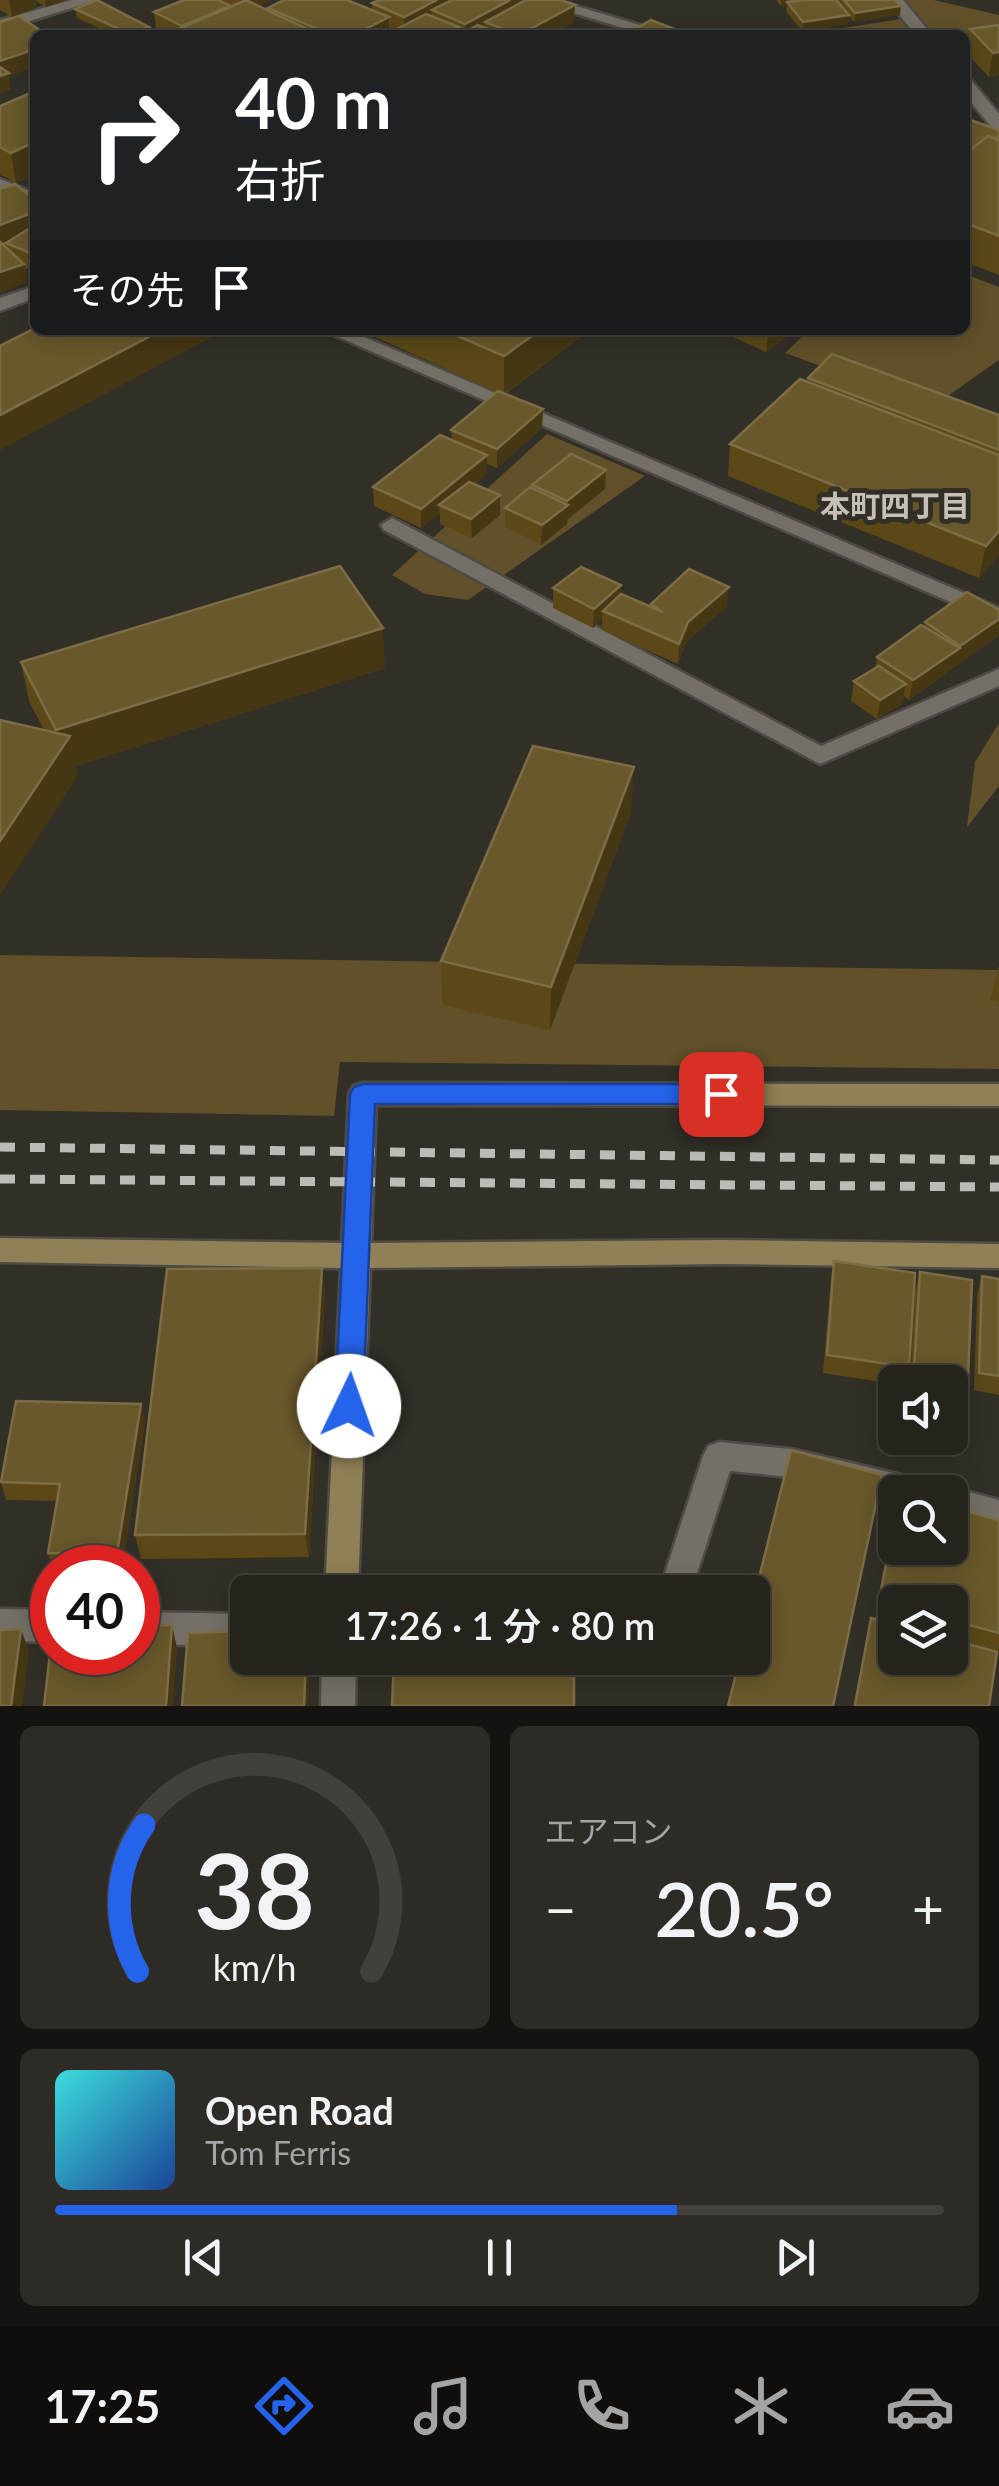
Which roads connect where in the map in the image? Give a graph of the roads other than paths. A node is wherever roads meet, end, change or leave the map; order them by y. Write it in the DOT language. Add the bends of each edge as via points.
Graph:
graph roads {
  1 [pos="90,0"];
  2 [pos="538,0"];
  3 [pos="895,0"];
  4 [pos="0,26"];
  5 [pos="647,30"];
  6 [pos="920,30"];
  7 [pos="970,90"];
  8 [pos="999,125"];
  9 [pos="0,184"];
  10 [pos="30,198"];
  11 [pos="30,294"];
  12 [pos="0,305"];
  13 [pos="344,335"];
  14 [pos="392,525"];
  15 [pos="998,614"];
  16 [pos="999,677"];
  17 [pos="999,1095"];
  18 [pos="0,1250"];
  19 [pos="356,1256"];
  20 [pos="999,1256"];
  21 [pos="878,1484"];
  22 [pos="968,1506"];
  23 [pos="999,1514"];
  24 [pos="341,1575"];
  25 [pos="681,1575"];
  26 [pos="0,1626"];
  27 [pos="30,1626"];
  28 [pos="160,1628"];
  29 [pos="230,1630"];
  30 [pos="338,1675"];
  31 [pos="338,1706"];
  1 -- 4 [label="street"];
  2 -- 5 [label="street"];
  3 -- 6 [label="street"];
  7 -- 8 [label="street"];
  9 -- 10 [label="street"];
  11 -- 12 [label="street"];
  13 -- 15 [label="street"];
  14 -- 16 [label="street" via="820,756"];
  17 -- 19 [label="street" via="363,1094"];
  18 -- 19 [label="street"];
  19 -- 20 [label="street"];
  19 -- 24 [label="street"];
  21 -- 25 [label="street" via="791,1463 719,1456"];
  22 -- 23 [label="street"];
  26 -- 27 [label="street"];
  28 -- 29 [label="street"];
  30 -- 31 [label="street"];
}
